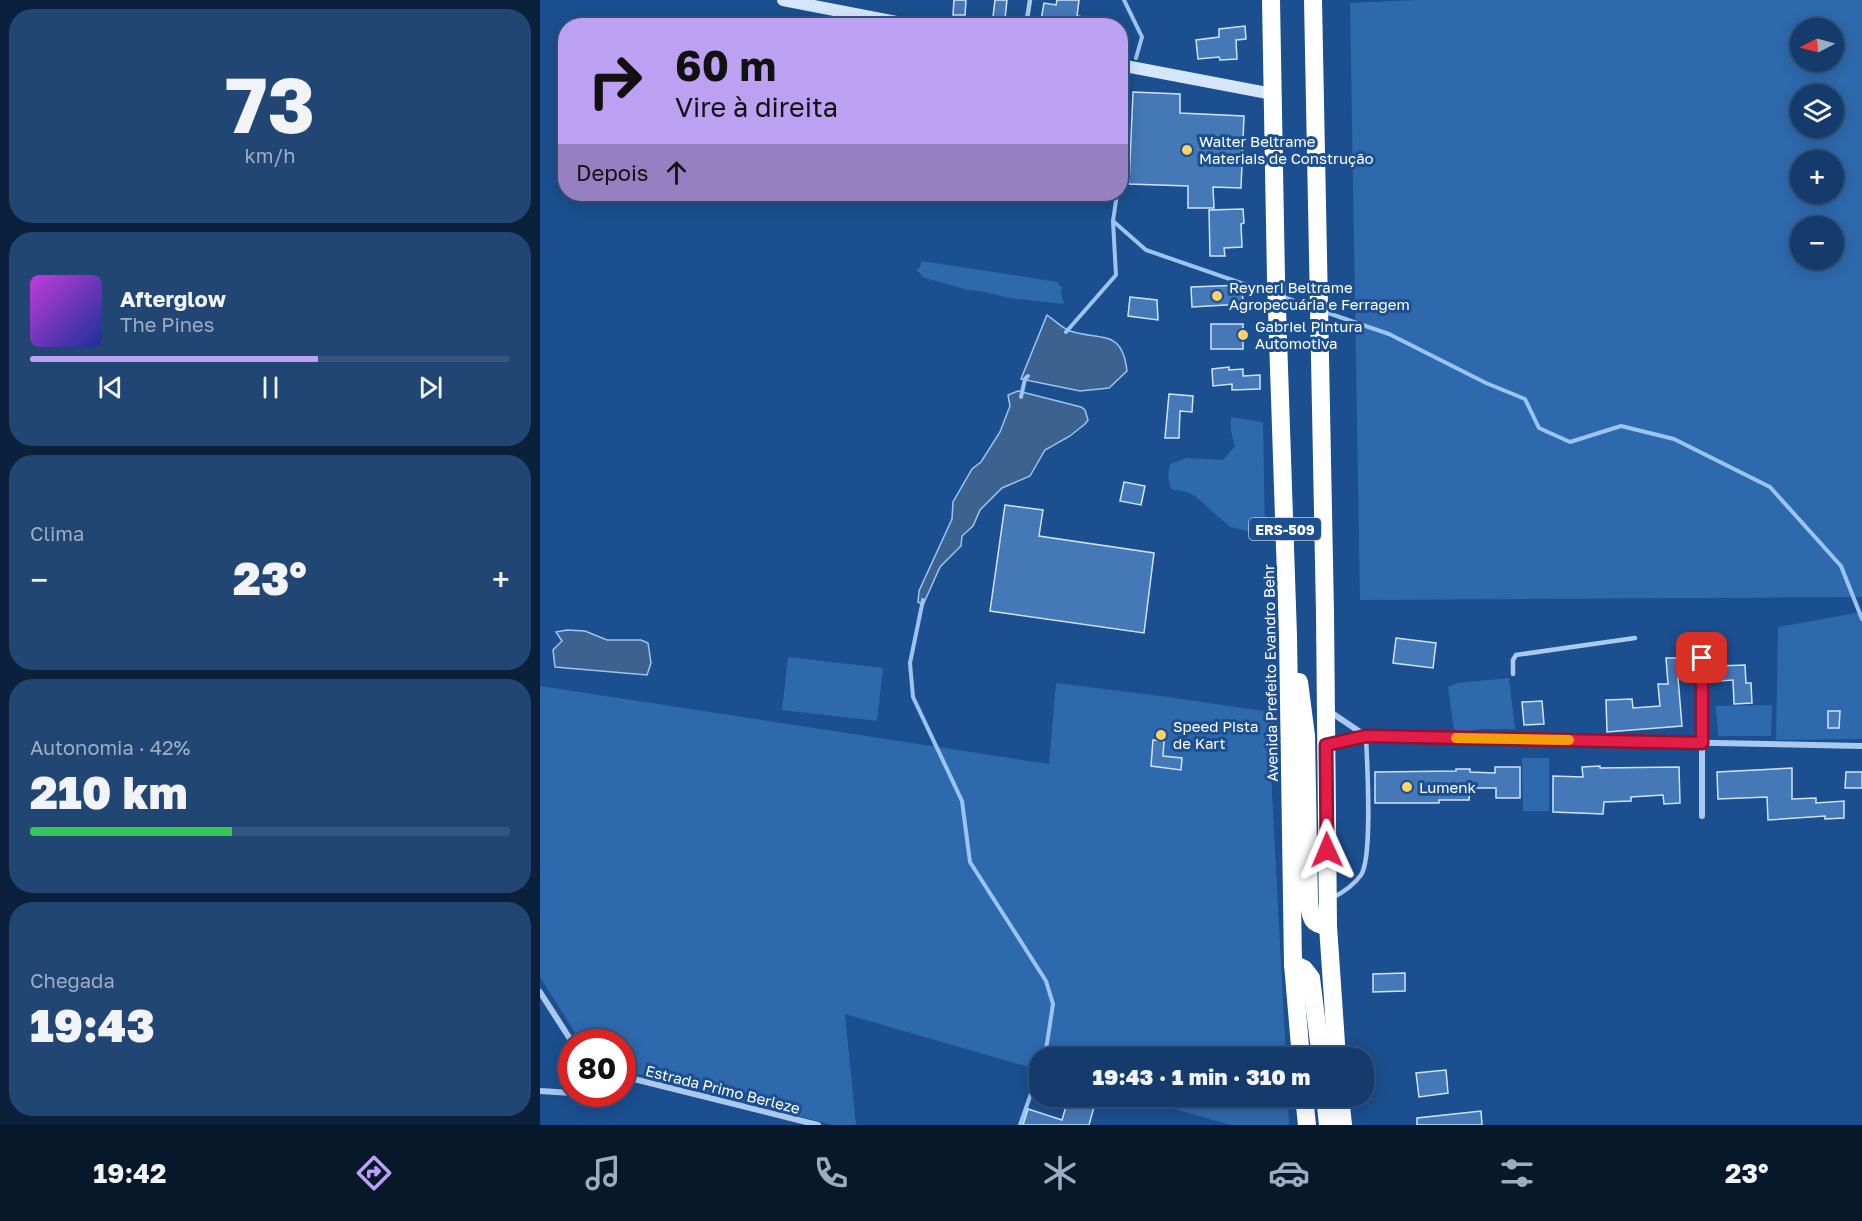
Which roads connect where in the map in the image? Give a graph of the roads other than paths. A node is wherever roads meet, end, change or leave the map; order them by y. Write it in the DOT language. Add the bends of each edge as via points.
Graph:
graph roads {
  1 [pos="783,0"];
  2 [pos="1030,0"];
  3 [pos="1271,0"];
  4 [pos="1313,0"];
  5 [pos="876,18"];
  6 [pos="1027,18"];
  7 [pos="1128,66"];
  8 [pos="1273,94"];
  9 [pos="1288,636"];
  10 [pos="1635,638"];
  11 [pos="1702,658"];
  12 [pos="1513,674"];
  13 [pos="1326,709"];
  14 [pos="1366,736"];
  15 [pos="1702,743"];
  16 [pos="1326,745"];
  17 [pos="1862,746"];
  18 [pos="1702,816"];
  19 [pos="1327,900"];
  20 [pos="1328,926"];
  21 [pos="1293,964"];
  22 [pos="540,992"];
  23 [pos="564,1029"];
  24 [pos="1300,1047"];
  25 [pos="1320,1047"];
  26 [pos="1335,1047"];
  27 [pos="636,1080"];
  28 [pos="540,1091"];
  29 [pos="558,1092"];
  30 [pos="1305,1107"];
  31 [pos="1326,1107"];
  32 [pos="1341,1107"];
  33 [pos="818,1125"];
  34 [pos="1307,1125"];
  35 [pos="1328,1125"];
  36 [pos="1343,1125"];
  1 -- 5 [label="street"];
  2 -- 6 [label="lane"];
  3 -- 8 [label="highway, Avenida Prefeito Evandro Behr / ERS-509"];
  4 -- 13 [label="highway, ERS-509"];
  7 -- 8 [label="street"];
  8 -- 9 [label="highway, Avenida Prefeito Evandro Behr / ERS-509"];
  9 -- 20 [label="highway" via="1299,680 1306,736 1311,918 1318,925"];
  9 -- 21 [label="highway, Avenida Prefeito Evandro Behr / ERS-509"];
  10 -- 12 [label="lane" via="1516,655"];
  11 -- 15 [label="street"];
  13 -- 14 [label="street"];
  13 -- 16 [label="highway, ERS-509"];
  14 -- 15 [label="street"];
  14 -- 16 [label="street"];
  14 -- 19 [label="lane" via="1367,853 1362,873 1347,890"];
  15 -- 17 [label="street"];
  15 -- 18 [label="street"];
  16 -- 19 [label="highway, ERS-509"];
  19 -- 20 [label="highway, ERS-509"];
  20 -- 26 [label="highway, ERS-509"];
  21 -- 24 [label="highway, Avenida Prefeito Evandro Behr / ERS-509"];
  21 -- 25 [label="highway" via="1311,978"];
  22 -- 23 [label="street"];
  27 -- 33 [label="street, Estrada Primo Berleze"];
  28 -- 29 [label="street"];
  30 -- 34 [label="highway"];
  31 -- 35 [label="highway"];
  32 -- 36 [label="highway"];
}
